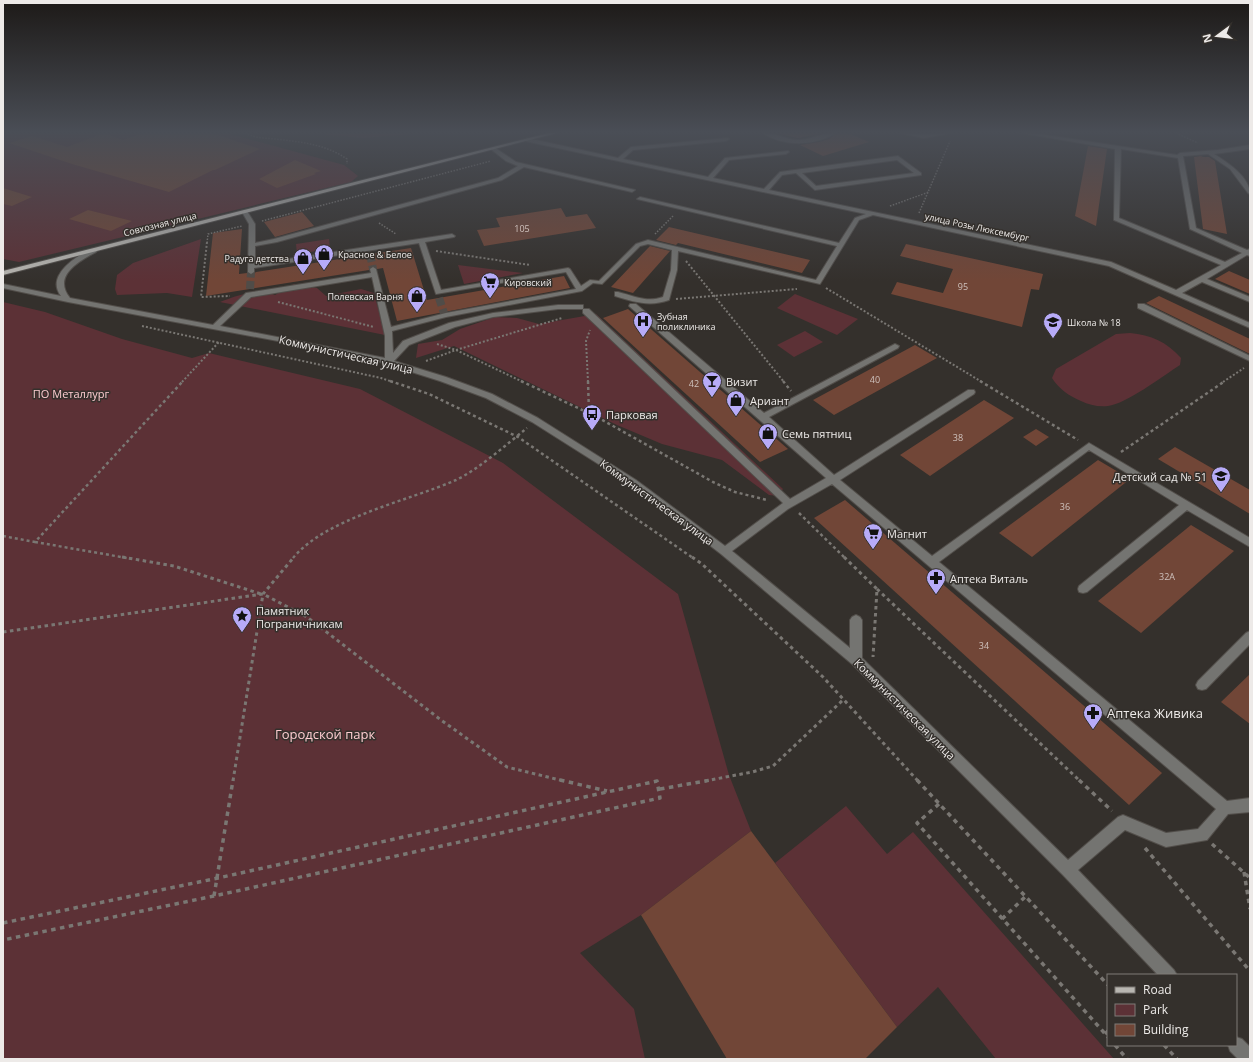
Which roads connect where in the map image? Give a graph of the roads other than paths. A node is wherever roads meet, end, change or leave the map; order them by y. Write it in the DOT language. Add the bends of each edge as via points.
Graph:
graph roads {
  1 [pos="361,183"];
  2 [pos="487,183"];
  3 [pos="600,183"];
  4 [pos="726,183"];
  5 [pos="773,183"];
  6 [pos="809,183"];
  7 [pos="855,183"];
  8 [pos="1117,183"];
  9 [pos="1185,183"];
  10 [pos="1243,183"];
  11 [pos="632,190"];
  12 [pos="766,191"];
  13 [pos="1250,192"];
  14 [pos="640,199"];
  15 [pos="245,212"];
  16 [pos="871,214"];
  17 [pos="452,236"];
  18 [pos="421,242"];
  19 [pos="252,245"];
  20 [pos="841,245"];
  21 [pos="675,248"];
  22 [pos="94,251"];
  23 [pos="1249,252"];
  24 [pos="1226,265"];
  25 [pos="3,273"];
  26 [pos="1202,279"];
  27 [pos="3,286"];
  28 [pos="580,290"];
  29 [pos="1177,293"];
  30 [pos="618,294"];
  31 [pos="68,300"];
  32 [pos="1250,300"];
  33 [pos="633,306"];
  34 [pos="1141,306"];
  35 [pos="445,314"];
  36 [pos="1250,326"];
  37 [pos="215,327"];
  38 [pos="442,329"];
  39 [pos="387,330"];
  40 [pos="895,346"];
  41 [pos="1250,359"];
  42 [pos="389,362"];
  43 [pos="971,392"];
  44 [pos="763,417"];
  45 [pos="834,479"];
  46 [pos="790,504"];
  47 [pos="1186,505"];
  48 [pos="1250,543"];
  49 [pos="725,551"];
  50 [pos="932,561"];
  51 [pos="1083,589"];
  52 [pos="856,620"];
  53 [pos="1250,636"];
  54 [pos="856,660"];
  55 [pos="1202,685"];
  56 [pos="1250,806"];
  57 [pos="1225,808"];
  58 [pos="1068,870"];
  59 [pos="1168,974"];
  60 [pos="1237,1046"];
  61 [pos="1250,1059"];
  1 -- 15 [label="main road, Совхозная улица"];
  2 -- 19 [label="street" via="275,241"];
  3 -- 11 [label="street"];
  4 -- 12 [label="street, улица Розы Люксембург"];
  5 -- 12 [label="street"];
  6 -- 7 [label="street" via="815,188"];
  8 -- 24 [label="street" via="1116,218"];
  9 -- 23 [label="street" via="1193,229"];
  10 -- 13 [label="street"];
  12 -- 16 [label="street, улица Розы Люксембург"];
  14 -- 20 [label="street"];
  15 -- 19 [label="street" via="252,224"];
  15 -- 22 [label="main road, Совхозная улица"];
  16 -- 20 [label="street" via="857,219"];
  16 -- 29 [label="street, улица Розы Люксембург" via="1111,264"];
  17 -- 18 [label="street"];
  18 -- 19 [label="street" via="408,242 369,251 251,270"];
  18 -- 28 [label="street" via="438,296 568,270"];
  20 -- 21 [label="street" via="818,283"];
  21 -- 28 [label="street" via="646,242 638,246 600,284 592,280"];
  21 -- 30 [label="street" via="674,270 666,298 645,302"];
  22 -- 25 [label="main road, Совхозная улица"];
  22 -- 31 [label="street" via="75,262 62,274 59,288"];
  23 -- 24 [label="street"];
  24 -- 26 [label="street"];
  26 -- 29 [label="street"];
  26 -- 32 [label="street"];
  27 -- 31 [label="street, Коммунистическая улица"];
  28 -- 35 [label="street"];
  29 -- 36 [label="street, улица Розы Люксембург"];
  31 -- 37 [label="street, Коммунистическая улица"];
  33 -- 44 [label="street"];
  34 -- 41 [label="street"];
  35 -- 38 [label="street"];
  35 -- 39 [label="street"];
  37 -- 39 [label="street" via="249,292 374,272"];
  37 -- 42 [label="street, Коммунистическая улица"];
  38 -- 42 [label="street" via="406,343"];
  38 -- 46 [label="street" via="492,315 558,307 583,309"];
  39 -- 42 [label="street"];
  40 -- 44 [label="street"];
  42 -- 49 [label="street, Коммунистическая улица" via="443,378 489,396 536,420 633,482"];
  43 -- 45 [label="street"];
  44 -- 45 [label="street"];
  45 -- 46 [label="street"];
  45 -- 50 [label="street"];
  46 -- 49 [label="street"];
  47 -- 48 [label="street"];
  47 -- 50 [label="street" via="1089,446"];
  47 -- 51 [label="street"];
  49 -- 54 [label="street, Коммунистическая улица"];
  50 -- 57 [label="street"];
  52 -- 54 [label="street"];
  53 -- 55 [label="street"];
  54 -- 58 [label="street, Коммунистическая улица"];
  56 -- 57 [label="street"];
  57 -- 58 [label="street" via="1202,835 1166,840 1123,822"];
  58 -- 59 [label="street, Коммунистическая улица"];
  60 -- 61 [label="street"];
}
